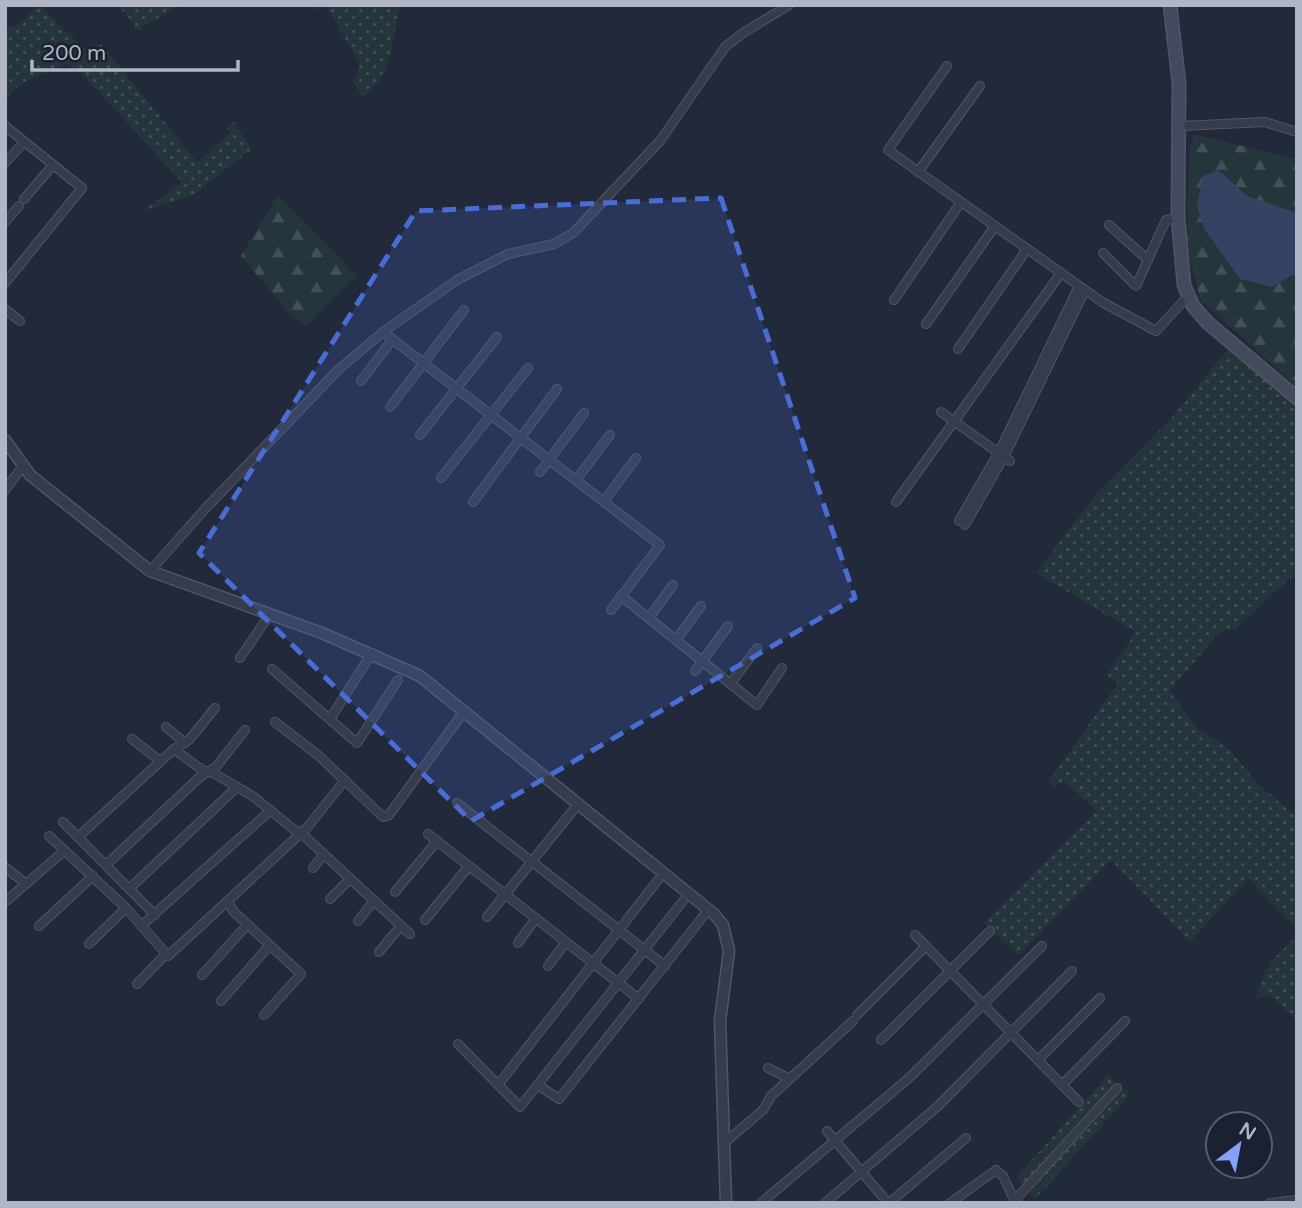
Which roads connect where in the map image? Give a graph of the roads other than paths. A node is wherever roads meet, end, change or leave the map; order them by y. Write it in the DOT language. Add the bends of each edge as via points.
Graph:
graph roads {
  1 [pos="789,5"];
  2 [pos="1170,5"];
  3 [pos="947,66"];
  4 [pos="980,86"];
  5 [pos="1181,126"];
  6 [pos="5,127"];
  7 [pos="1297,132"];
  8 [pos="24,142"];
  9 [pos="5,163"];
  10 [pos="53,165"];
  11 [pos="918,172"];
  12 [pos="961,202"];
  13 [pos="1178,218"];
  14 [pos="5,222"];
  15 [pos="1109,225"];
  16 [pos="995,226"];
  17 [pos="1027,249"];
  18 [pos="1103,253"];
  19 [pos="1148,260"];
  20 [pos="1061,272"];
  21 [pos="5,284"];
  22 [pos="1082,288"];
  23 [pos="1188,296"];
  24 [pos="894,300"];
  25 [pos="5,309"];
  26 [pos="464,310"];
  27 [pos="20,321"];
  28 [pos="926,324"];
  29 [pos="383,332"];
  30 [pos="497,337"];
  31 [pos="392,340"];
  32 [pos="958,349"];
  33 [pos="424,364"];
  34 [pos="528,368"];
  35 [pos="361,381"];
  36 [pos="457,389"];
  37 [pos="557,390"];
  38 [pos="1297,398"];
  39 [pos="390,407"];
  40 [pos="941,412"];
  41 [pos="583,413"];
  42 [pos="491,415"];
  43 [pos="954,421"];
  44 [pos="420,435"];
  45 [pos="610,435"];
  46 [pos="521,438"];
  47 [pos="5,440"];
  48 [pos="1004,457"];
  49 [pos="636,458"];
  50 [pos="549,460"];
  51 [pos="22,467"];
  52 [pos="540,472"];
  53 [pos="440,478"];
  54 [pos="576,480"];
  55 [pos="5,490"];
  56 [pos="604,501"];
  57 [pos="473,502"];
  58 [pos="896,502"];
  59 [pos="962,523"];
  60 [pos="150,571"];
  61 [pos="673,586"];
  62 [pos="621,596"];
  63 [pos="701,606"];
  64 [pos="611,610"];
  65 [pos="270,614"];
  66 [pos="649,618"];
  67 [pos="728,626"];
  68 [pos="676,639"];
  69 [pos="757,648"];
  70 [pos="372,653"];
  71 [pos="240,658"];
  72 [pos="703,661"];
  73 [pos="272,668"];
  74 [pos="782,668"];
  75 [pos="695,671"];
  76 [pos="398,680"];
  77 [pos="731,683"];
  78 [pos="215,708"];
  79 [pos="465,710"];
  80 [pos="330,719"];
  81 [pos="275,722"];
  82 [pos="166,727"];
  83 [pos="245,730"];
  84 [pos="132,739"];
  85 [pos="185,743"];
  86 [pos="174,749"];
  87 [pos="160,761"];
  88 [pos="208,772"];
  89 [pos="345,780"];
  90 [pos="237,787"];
  91 [pos="457,803"];
  92 [pos="579,803"];
  93 [pos="271,810"];
  94 [pos="63,822"];
  95 [pos="301,833"];
  96 [pos="428,834"];
  97 [pos="49,836"];
  98 [pos="78,837"];
  99 [pos="437,841"];
  100 [pos="64,851"];
  101 [pos="324,855"];
  102 [pos="532,862"];
  103 [pos="106,865"];
  104 [pos="469,866"];
  105 [pos="5,867"];
  106 [pos="313,868"];
  107 [pos="93,876"];
  108 [pos="350,880"];
  109 [pos="658,880"];
  110 [pos="26,884"];
  111 [pos="129,889"];
  112 [pos="396,892"];
  113 [pos="505,894"];
  114 [pos="330,899"];
  115 [pos="228,901"];
  116 [pos="373,901"];
  117 [pos="683,901"];
  118 [pos="5,902"];
  119 [pos="126,908"];
  120 [pos="709,909"];
  121 [pos="155,915"];
  122 [pos="487,917"];
  123 [pos="536,918"];
  124 [pos="425,920"];
  125 [pos="358,921"];
  126 [pos="247,925"];
  127 [pos="39,926"];
  128 [pos="141,926"];
  129 [pos="400,927"];
  130 [pos="619,930"];
  131 [pos="990,931"];
  132 [pos="410,934"];
  133 [pos="915,935"];
  134 [pos="566,942"];
  135 [pos="517,943"];
  136 [pos="89,944"];
  137 [pos="269,946"];
  138 [pos="926,946"];
  139 [pos="1042,946"];
  140 [pos="644,950"];
  141 [pos="379,951"];
  142 [pos="166,954"];
  143 [pos="593,963"];
  144 [pos="548,966"];
  145 [pos="665,966"];
  146 [pos="950,971"];
  147 [pos="1072,971"];
  148 [pos="202,975"];
  149 [pos="618,983"];
  150 [pos="137,984"];
  151 [pos="1100,998"];
  152 [pos="639,999"];
  153 [pos="221,1001"];
  154 [pos="983,1004"];
  155 [pos="264,1015"];
  156 [pos="1125,1021"];
  157 [pos="1010,1032"];
  158 [pos="881,1040"];
  159 [pos="458,1044"];
  160 [pos="1038,1060"];
  161 [pos="768,1068"];
  162 [pos="790,1079"];
  163 [pos="498,1085"];
  164 [pos="538,1085"];
  165 [pos="1062,1085"];
  166 [pos="1117,1088"];
  167 [pos="1079,1102"];
  168 [pos="827,1131"];
  169 [pos="966,1138"];
  170 [pos="835,1140"];
  171 [pos="723,1144"];
  172 [pos="861,1171"];
  173 [pos="1297,1200"];
  174 [pos="1015,1201"];
  175 [pos="726,1203"];
  176 [pos="761,1203"];
  177 [pos="825,1203"];
  178 [pos="889,1203"];
  179 [pos="950,1203"];
  180 [pos="1270,1203"];
  1 -- 29 [label="street" via="725,47 660,141 573,233 554,244 508,254 457,280"];
  2 -- 5 [label="main road"];
  3 -- 11 [label="street" via="888,150"];
  4 -- 11 [label="street"];
  5 -- 7 [label="street" via="1265,122"];
  5 -- 13 [label="main road"];
  6 -- 8 [label="street"];
  8 -- 9 [label="street"];
  8 -- 10 [label="street"];
  10 -- 14 [label="street"];
  10 -- 21 [label="street" via="82,188"];
  11 -- 12 [label="street"];
  12 -- 16 [label="street"];
  12 -- 24 [label="street"];
  13 -- 19 [label="street" via="1166,220"];
  13 -- 23 [label="main road"];
  15 -- 19 [label="street"];
  16 -- 17 [label="street"];
  16 -- 28 [label="street"];
  17 -- 20 [label="street"];
  17 -- 32 [label="street"];
  18 -- 19 [label="street" via="1136,286"];
  20 -- 22 [label="street"];
  20 -- 43 [label="street"];
  22 -- 23 [label="street" via="1156,331"];
  22 -- 48 [label="street"];
  23 -- 38 [label="main road" via="1209,323"];
  25 -- 27 [label="street"];
  26 -- 33 [label="street"];
  29 -- 31 [label="street"];
  29 -- 60 [label="street" via="338,370"];
  30 -- 36 [label="street"];
  31 -- 33 [label="street"];
  31 -- 35 [label="street"];
  33 -- 36 [label="street"];
  33 -- 39 [label="street"];
  34 -- 42 [label="street"];
  36 -- 42 [label="street"];
  36 -- 44 [label="street"];
  37 -- 46 [label="street"];
  40 -- 43 [label="street"];
  41 -- 50 [label="street"];
  42 -- 46 [label="street"];
  42 -- 53 [label="street"];
  43 -- 48 [label="street"];
  43 -- 58 [label="street"];
  45 -- 54 [label="street"];
  46 -- 50 [label="street"];
  46 -- 57 [label="street"];
  47 -- 51 [label="street"];
  48 -- 59 [label="street"];
  49 -- 56 [label="street"];
  50 -- 52 [label="street"];
  50 -- 54 [label="street"];
  51 -- 55 [label="street"];
  51 -- 60 [label="street"];
  54 -- 56 [label="street"];
  56 -- 62 [label="street" via="660,545"];
  60 -- 65 [label="street"];
  61 -- 66 [label="street"];
  62 -- 64 [label="street"];
  62 -- 66 [label="street"];
  63 -- 68 [label="street"];
  65 -- 70 [label="street"];
  65 -- 71 [label="street"];
  66 -- 68 [label="street"];
  67 -- 72 [label="street"];
  68 -- 72 [label="street"];
  69 -- 77 [label="street"];
  70 -- 79 [label="street" via="420,676"];
  70 -- 80 [label="street"];
  72 -- 75 [label="street"];
  72 -- 77 [label="street"];
  73 -- 80 [label="street"];
  74 -- 77 [label="street" via="757,705"];
  76 -- 80 [label="street" via="357,744"];
  78 -- 85 [label="street"];
  79 -- 89 [label="street" via="386,816 379,816"];
  79 -- 92 [label="street"];
  81 -- 89 [label="street"];
  82 -- 85 [label="street"];
  83 -- 88 [label="street"];
  84 -- 87 [label="street"];
  85 -- 86 [label="street"];
  86 -- 87 [label="street"];
  86 -- 88 [label="street"];
  87 -- 98 [label="street"];
  88 -- 90 [label="street"];
  88 -- 103 [label="street"];
  89 -- 95 [label="street"];
  90 -- 93 [label="street"];
  90 -- 111 [label="street"];
  91 -- 102 [label="street"];
  92 -- 102 [label="street"];
  92 -- 120 [label="street"];
  93 -- 95 [label="street"];
  93 -- 121 [label="street"];
  94 -- 98 [label="street"];
  95 -- 101 [label="street"];
  95 -- 115 [label="street"];
  96 -- 99 [label="street"];
  97 -- 100 [label="street"];
  98 -- 103 [label="street"];
  99 -- 104 [label="street"];
  99 -- 112 [label="street"];
  100 -- 107 [label="street"];
  100 -- 110 [label="street"];
  101 -- 106 [label="street"];
  101 -- 108 [label="street"];
  102 -- 113 [label="street"];
  102 -- 130 [label="street"];
  103 -- 111 [label="street"];
  104 -- 113 [label="street"];
  104 -- 124 [label="street"];
  105 -- 110 [label="street"];
  107 -- 119 [label="street"];
  107 -- 127 [label="street"];
  108 -- 114 [label="street"];
  108 -- 116 [label="street"];
  109 -- 130 [label="street"];
  110 -- 118 [label="street"];
  111 -- 121 [label="street"];
  113 -- 122 [label="street"];
  113 -- 123 [label="street"];
  115 -- 126 [label="street"];
  115 -- 142 [label="street"];
  116 -- 125 [label="street"];
  116 -- 129 [label="street"];
  117 -- 140 [label="street"];
  119 -- 128 [label="street"];
  119 -- 136 [label="street"];
  120 -- 145 [label="street"];
  120 -- 171 [label="street" via="723,925 729,951 720,1021"];
  121 -- 128 [label="street"];
  123 -- 134 [label="street"];
  123 -- 135 [label="street"];
  126 -- 137 [label="street"];
  126 -- 148 [label="street"];
  128 -- 142 [label="street"];
  129 -- 132 [label="street"];
  129 -- 141 [label="street"];
  130 -- 140 [label="street"];
  130 -- 143 [label="street"];
  131 -- 146 [label="street"];
  133 -- 138 [label="street"];
  134 -- 143 [label="street"];
  134 -- 144 [label="street"];
  137 -- 153 [label="street"];
  137 -- 155 [label="street" via="301,974"];
  138 -- 146 [label="street"];
  138 -- 162 [label="street"];
  139 -- 154 [label="street"];
  140 -- 145 [label="street"];
  140 -- 149 [label="street"];
  142 -- 150 [label="street"];
  143 -- 149 [label="street"];
  143 -- 163 [label="street"];
  145 -- 152 [label="street"];
  146 -- 154 [label="street"];
  146 -- 158 [label="street"];
  147 -- 157 [label="street"];
  149 -- 152 [label="street"];
  149 -- 164 [label="street"];
  151 -- 160 [label="street"];
  152 -- 164 [label="street" via="559,1099"];
  154 -- 157 [label="street"];
  154 -- 170 [label="street" via="909,1078"];
  156 -- 165 [label="street"];
  157 -- 160 [label="street"];
  157 -- 172 [label="street" via="937,1107"];
  159 -- 163 [label="street"];
  160 -- 165 [label="street"];
  161 -- 162 [label="street"];
  162 -- 171 [label="street"];
  163 -- 164 [label="street" via="520,1107"];
  165 -- 167 [label="street"];
  166 -- 174 [label="street"];
  168 -- 170 [label="street"];
  169 -- 178 [label="street"];
  170 -- 172 [label="street"];
  170 -- 176 [label="street"];
  171 -- 175 [label="street"];
  172 -- 177 [label="street"];
  172 -- 178 [label="street"];
  173 -- 180 [label="street"];
  174 -- 179 [label="street" via="996,1170"];
}
